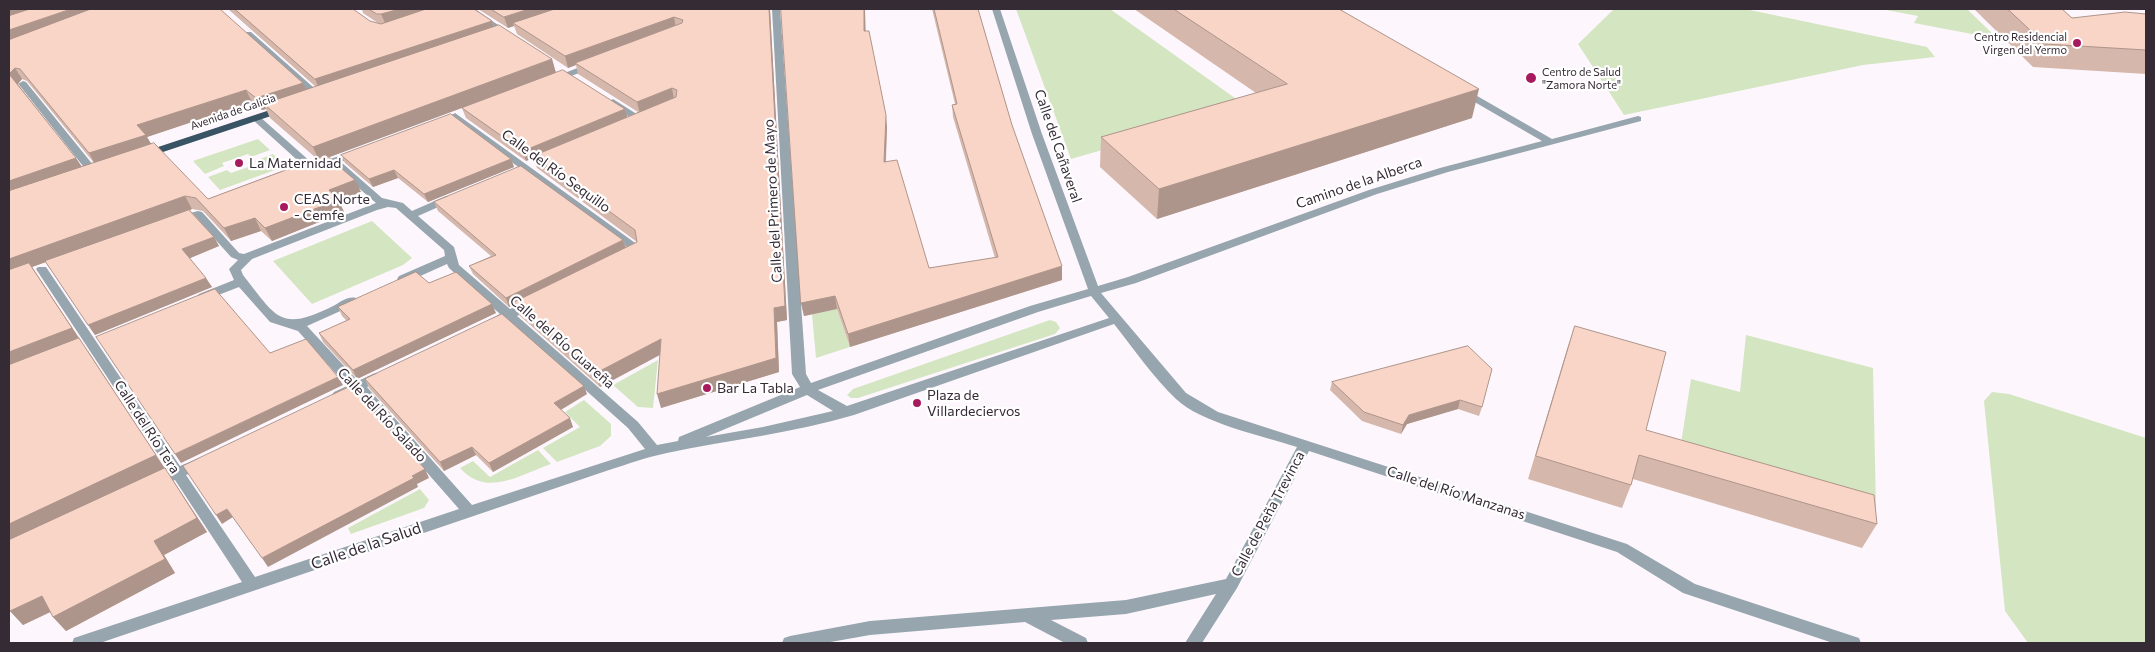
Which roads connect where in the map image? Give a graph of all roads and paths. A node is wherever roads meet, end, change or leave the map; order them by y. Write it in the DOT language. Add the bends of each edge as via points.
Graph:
graph roads {
  1 [pos="470,9"];
  2 [pos="776,9"];
  3 [pos="996,9"];
  4 [pos="241,27"];
  5 [pos="511,32"];
  6 [pos="488,39"];
  7 [pos="519,43"];
  8 [pos="600,62"];
  9 [pos="555,66"];
  10 [pos="568,74"];
  11 [pos="546,82"];
  12 [pos="582,82"];
  13 [pos="23,84"];
  14 [pos="1453,85"];
  15 [pos="318,97"];
  16 [pos="604,97"];
  17 [pos="292,106"];
  18 [pos="467,112"];
  19 [pos="455,116"];
  20 [pos="256,118"];
  21 [pos="1638,119"];
  22 [pos="443,120"];
  23 [pos="626,125"];
  24 [pos="1552,143"];
  25 [pos="364,150"];
  26 [pos="129,160"];
  27 [pos="334,161"];
  28 [pos="537,162"];
  29 [pos="525,167"];
  30 [pos="514,172"];
  31 [pos="93,173"];
  32 [pos="459,194"];
  33 [pos="388,204"];
  34 [pos="411,215"];
  35 [pos="164,224"];
  36 [pos="450,258"];
  37 [pos="246,259"];
  38 [pos="620,261"];
  39 [pos="42,269"];
  40 [pos="241,282"];
  41 [pos="396,282"];
  42 [pos="1095,293"];
  43 [pos="361,297"];
  44 [pos="541,299"];
  45 [pos="189,303"];
  46 [pos="508,315"];
  47 [pos="1117,319"];
  48 [pos="292,324"];
  49 [pos="476,330"];
  50 [pos="391,370"];
  51 [pos="356,387"];
  52 [pos="808,388"];
  53 [pos="330,400"];
  54 [pos="849,412"];
  55 [pos="1306,444"];
  56 [pos="654,451"];
  57 [pos="215,456"];
  58 [pos="178,473"];
  59 [pos="140,490"];
  60 [pos="469,511"];
  61 [pos="1231,584"];
  62 [pos="252,585"];
  63 [pos="1025,614"];
  64 [pos="80,643"];
  65 [pos="790,643"];
  66 [pos="1080,643"];
  67 [pos="1193,643"];
  68 [pos="1853,643"];
  1 -- 5 [label="street"];
  2 -- 52 [label="street, Calle del Primero de Mayo" via="797,364 800,378"];
  3 -- 42 [label="street, Calle del Cañaveral"];
  4 -- 15 [label="street"];
  5 -- 6 [label="highway"];
  5 -- 7 [label="street"];
  8 -- 10 [label="street"];
  9 -- 10 [label="street"];
  10 -- 11 [label="street"];
  10 -- 12 [label="street"];
  13 -- 31 [label="street"];
  14 -- 24 [label="street"];
  16 -- 23 [label="street" via="644,118"];
  17 -- 20 [label="highway, Avenida de Galicia"];
  18 -- 19 [label="street"];
  19 -- 22 [label="street"];
  19 -- 29 [label="street, Calle del Río Sequillo"];
  20 -- 26 [label="highway, Avenida de Galicia"];
  20 -- 27 [label="street" via="308,165 322,166"];
  21 -- 24 [label="street, Camino de la Alberca"];
  24 -- 42 [label="street, Camino de la Alberca" via="1391,187"];
  25 -- 27 [label="street"];
  27 -- 33 [label="street" via="378,200"];
  28 -- 29 [label="street"];
  29 -- 30 [label="street"];
  29 -- 38 [label="street, Calle del Río Sequillo" via="634,247 634,252"];
  32 -- 34 [label="street"];
  33 -- 34 [label="street, Calle del Río Guareña" via="398,205"];
  33 -- 37 [label="street"];
  34 -- 36 [label="street, Calle del Río Guareña" via="450,249"];
  35 -- 37 [label="street" via="195,214 235,255"];
  36 -- 41 [label="street"];
  36 -- 46 [label="street, Calle del Río Guareña" via="453,266"];
  37 -- 40 [label="street" via="234,271"];
  39 -- 58 [label="street, Calle del Río Tera"];
  40 -- 45 [label="street"];
  40 -- 48 [label="street, Calle del Río Salado" via="275,320"];
  42 -- 47 [label="street, Calle del Río Manzanas"];
  42 -- 52 [label="street" via="1034,309"];
  43 -- 48 [label="street"];
  44 -- 46 [label="street"];
  46 -- 49 [label="street"];
  46 -- 56 [label="street, Calle del Río Guareña" via="633,425"];
  47 -- 54 [label="street"];
  47 -- 55 [label="street, Calle del Río Manzanas" via="1181,396 1194,406"];
  48 -- 51 [label="street, Calle del Río Salado" via="302,328"];
  50 -- 51 [label="street"];
  51 -- 53 [label="street"];
  51 -- 60 [label="street, Calle del Río Salado" via="364,392"];
  52 -- 54 [label="street" via="823,400"];
  52 -- 56 [label="street"];
  54 -- 56 [label="street" via="794,426"];
  55 -- 61 [label="street, Calle de Peña Trevinca"];
  55 -- 68 [label="street, Calle del Río Manzanas" via="1622,548 1690,588"];
  56 -- 60 [label="street, Calle de la Salud"];
  57 -- 58 [label="street"];
  58 -- 59 [label="street"];
  58 -- 62 [label="street, Calle del Río Tera"];
  60 -- 62 [label="street, Calle de la Salud"];
  61 -- 63 [label="street, Calle de Peña Trevinca" via="1126,607"];
  61 -- 67 [label="street, Calle de Peña Trevinca"];
  62 -- 64 [label="street, Calle de la Salud"];
  63 -- 65 [label="street, Calle de Peña Trevinca" via="870,628"];
  63 -- 66 [label="street"];
}
